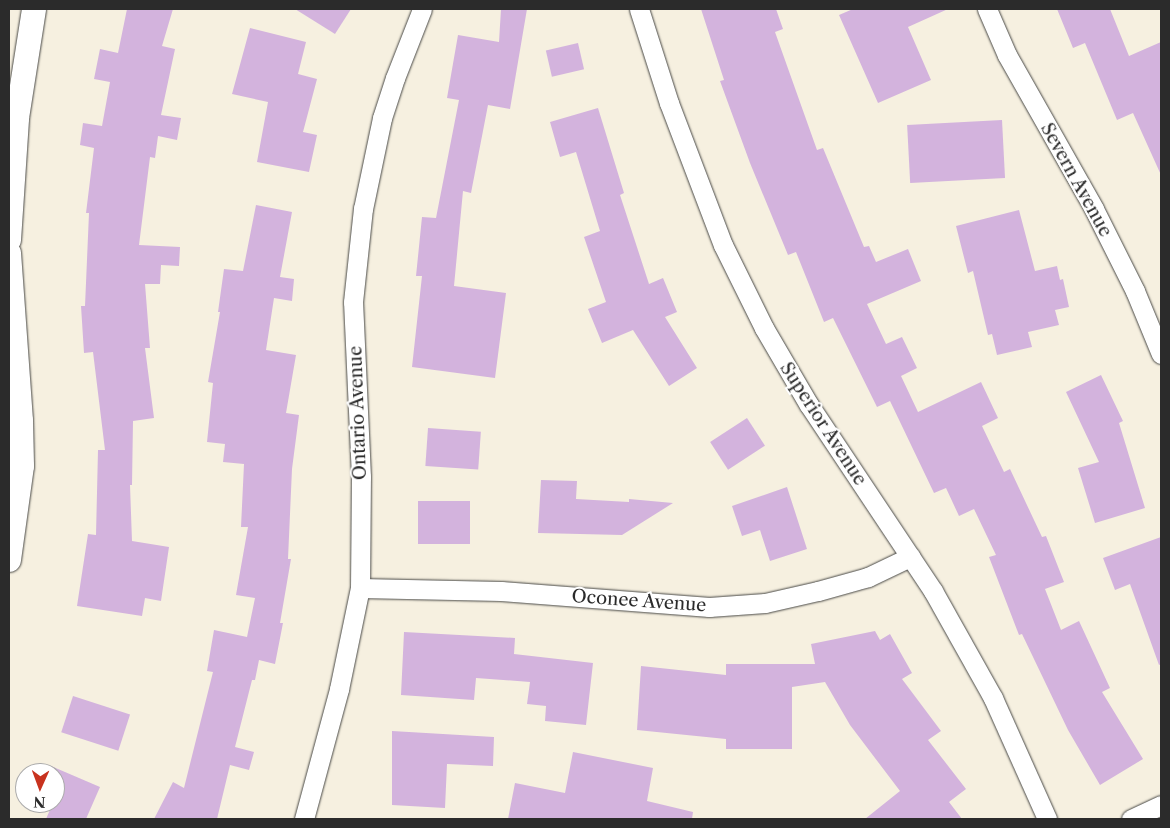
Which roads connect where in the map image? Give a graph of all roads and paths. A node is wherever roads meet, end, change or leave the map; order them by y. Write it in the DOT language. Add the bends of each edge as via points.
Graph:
graph roads {
  1 [pos="34,9"];
  2 [pos="422,9"];
  3 [pos="639,9"];
  4 [pos="986,9"];
  5 [pos="9,240"];
  6 [pos="9,252"];
  7 [pos="1161,354"];
  8 [pos="910,558"];
  9 [pos="9,560"];
  10 [pos="360,588"];
  11 [pos="1161,805"];
  12 [pos="304,819"];
  13 [pos="1048,819"];
  14 [pos="1131,819"];
  1 -- 5 [label="street" via="17,118"];
  2 -- 10 [label="street, Ontario Avenue" via="395,78 374,148 355,270 353,302 361,477"];
  3 -- 8 [label="street, Superior Avenue" via="669,104 723,245 747,296 809,405"];
  4 -- 7 [label="street, Severn Avenue" via="1007,55 1094,210 1135,291"];
  6 -- 9 [label="street" via="22,466"];
  8 -- 10 [label="street, Oconee Avenue" via="868,577 818,591 765,603 709,607 501,591"];
  8 -- 13 [label="street, Superior Avenue" via="933,591 993,698"];
  10 -- 12 [label="street, Ontario Avenue" via="339,689"];
  11 -- 14 [label="street"];
}
